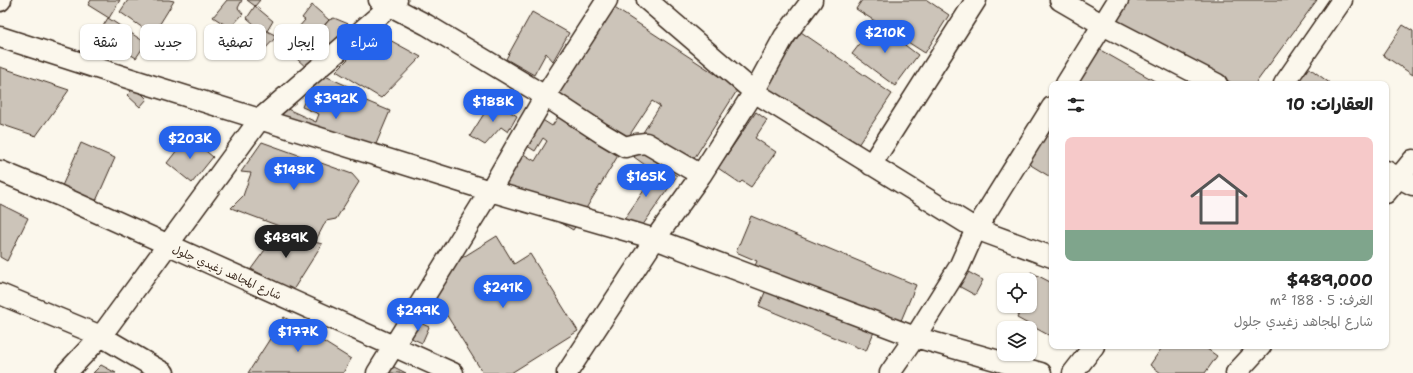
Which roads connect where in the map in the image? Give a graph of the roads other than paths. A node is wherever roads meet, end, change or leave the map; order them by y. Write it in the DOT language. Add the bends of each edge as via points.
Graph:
graph roads {
  1 [pos="607,0"];
  2 [pos="647,0"];
  3 [pos="812,0"];
  4 [pos="976,0"];
  5 [pos="1060,0"];
  6 [pos="1118,0"];
  7 [pos="1342,0"];
  8 [pos="389,2"];
  9 [pos="1103,25"];
  10 [pos="0,37"];
  11 [pos="1068,81"];
  12 [pos="1211,81"];
  13 [pos="1286,81"];
  14 [pos="754,92"];
  15 [pos="545,96"];
  16 [pos="1049,112"];
  17 [pos="260,119"];
  18 [pos="1413,160"];
  19 [pos="871,165"];
  20 [pos="0,171"];
  21 [pos="701,175"];
  22 [pos="1399,178"];
  23 [pos="1389,190"];
  24 [pos="490,191"];
  25 [pos="976,229"];
  26 [pos="655,239"];
  27 [pos="168,245"];
  28 [pos="1049,256"];
  29 [pos="0,294"];
  30 [pos="102,336"];
  31 [pos="915,337"];
  32 [pos="394,346"];
  33 [pos="1092,349"];
  34 [pos="1258,349"];
  35 [pos="66,373"];
  36 [pos="164,373"];
  37 [pos="377,373"];
  38 [pos="453,373"];
  39 [pos="567,373"];
  40 [pos="890,373"];
  41 [pos="1041,373"];
  42 [pos="1073,373"];
  43 [pos="1236,373"];
  1 -- 15 [label="street"];
  2 -- 14 [label="street"];
  3 -- 14 [label="street" via="784,37"];
  4 -- 19 [label="street"];
  5 -- 9 [label="street"];
  6 -- 9 [label="street"];
  7 -- 13 [label="street"];
  8 -- 15 [label="street"];
  8 -- 17 [label="street"];
  9 -- 11 [label="street"];
  9 -- 12 [label="street"];
  10 -- 17 [label="street"];
  14 -- 19 [label="street"];
  14 -- 21 [label="street"];
  15 -- 21 [label="street" via="625,147 646,143"];
  15 -- 24 [label="street"];
  16 -- 25 [label="street"];
  17 -- 24 [label="street"];
  17 -- 27 [label="street"];
  18 -- 22 [label="street"];
  19 -- 25 [label="street"];
  20 -- 27 [label="street, شارع المجاهد زغيدي جلول"];
  21 -- 26 [label="street"];
  22 -- 23 [label="street"];
  24 -- 26 [label="street"];
  24 -- 32 [label="street"];
  25 -- 28 [label="street"];
  25 -- 31 [label="street" via="959,267"];
  26 -- 31 [label="street"];
  26 -- 39 [label="street"];
  27 -- 30 [label="street"];
  27 -- 32 [label="street, شارع المجاهد زغيدي جلول"];
  29 -- 30 [label="street"];
  30 -- 35 [label="street"];
  30 -- 36 [label="street"];
  31 -- 40 [label="street"];
  31 -- 41 [label="street"];
  32 -- 37 [label="street"];
  32 -- 38 [label="street, شارع المجاهد زغيدي جلول"];
  33 -- 42 [label="street"];
  34 -- 43 [label="street"];
}
